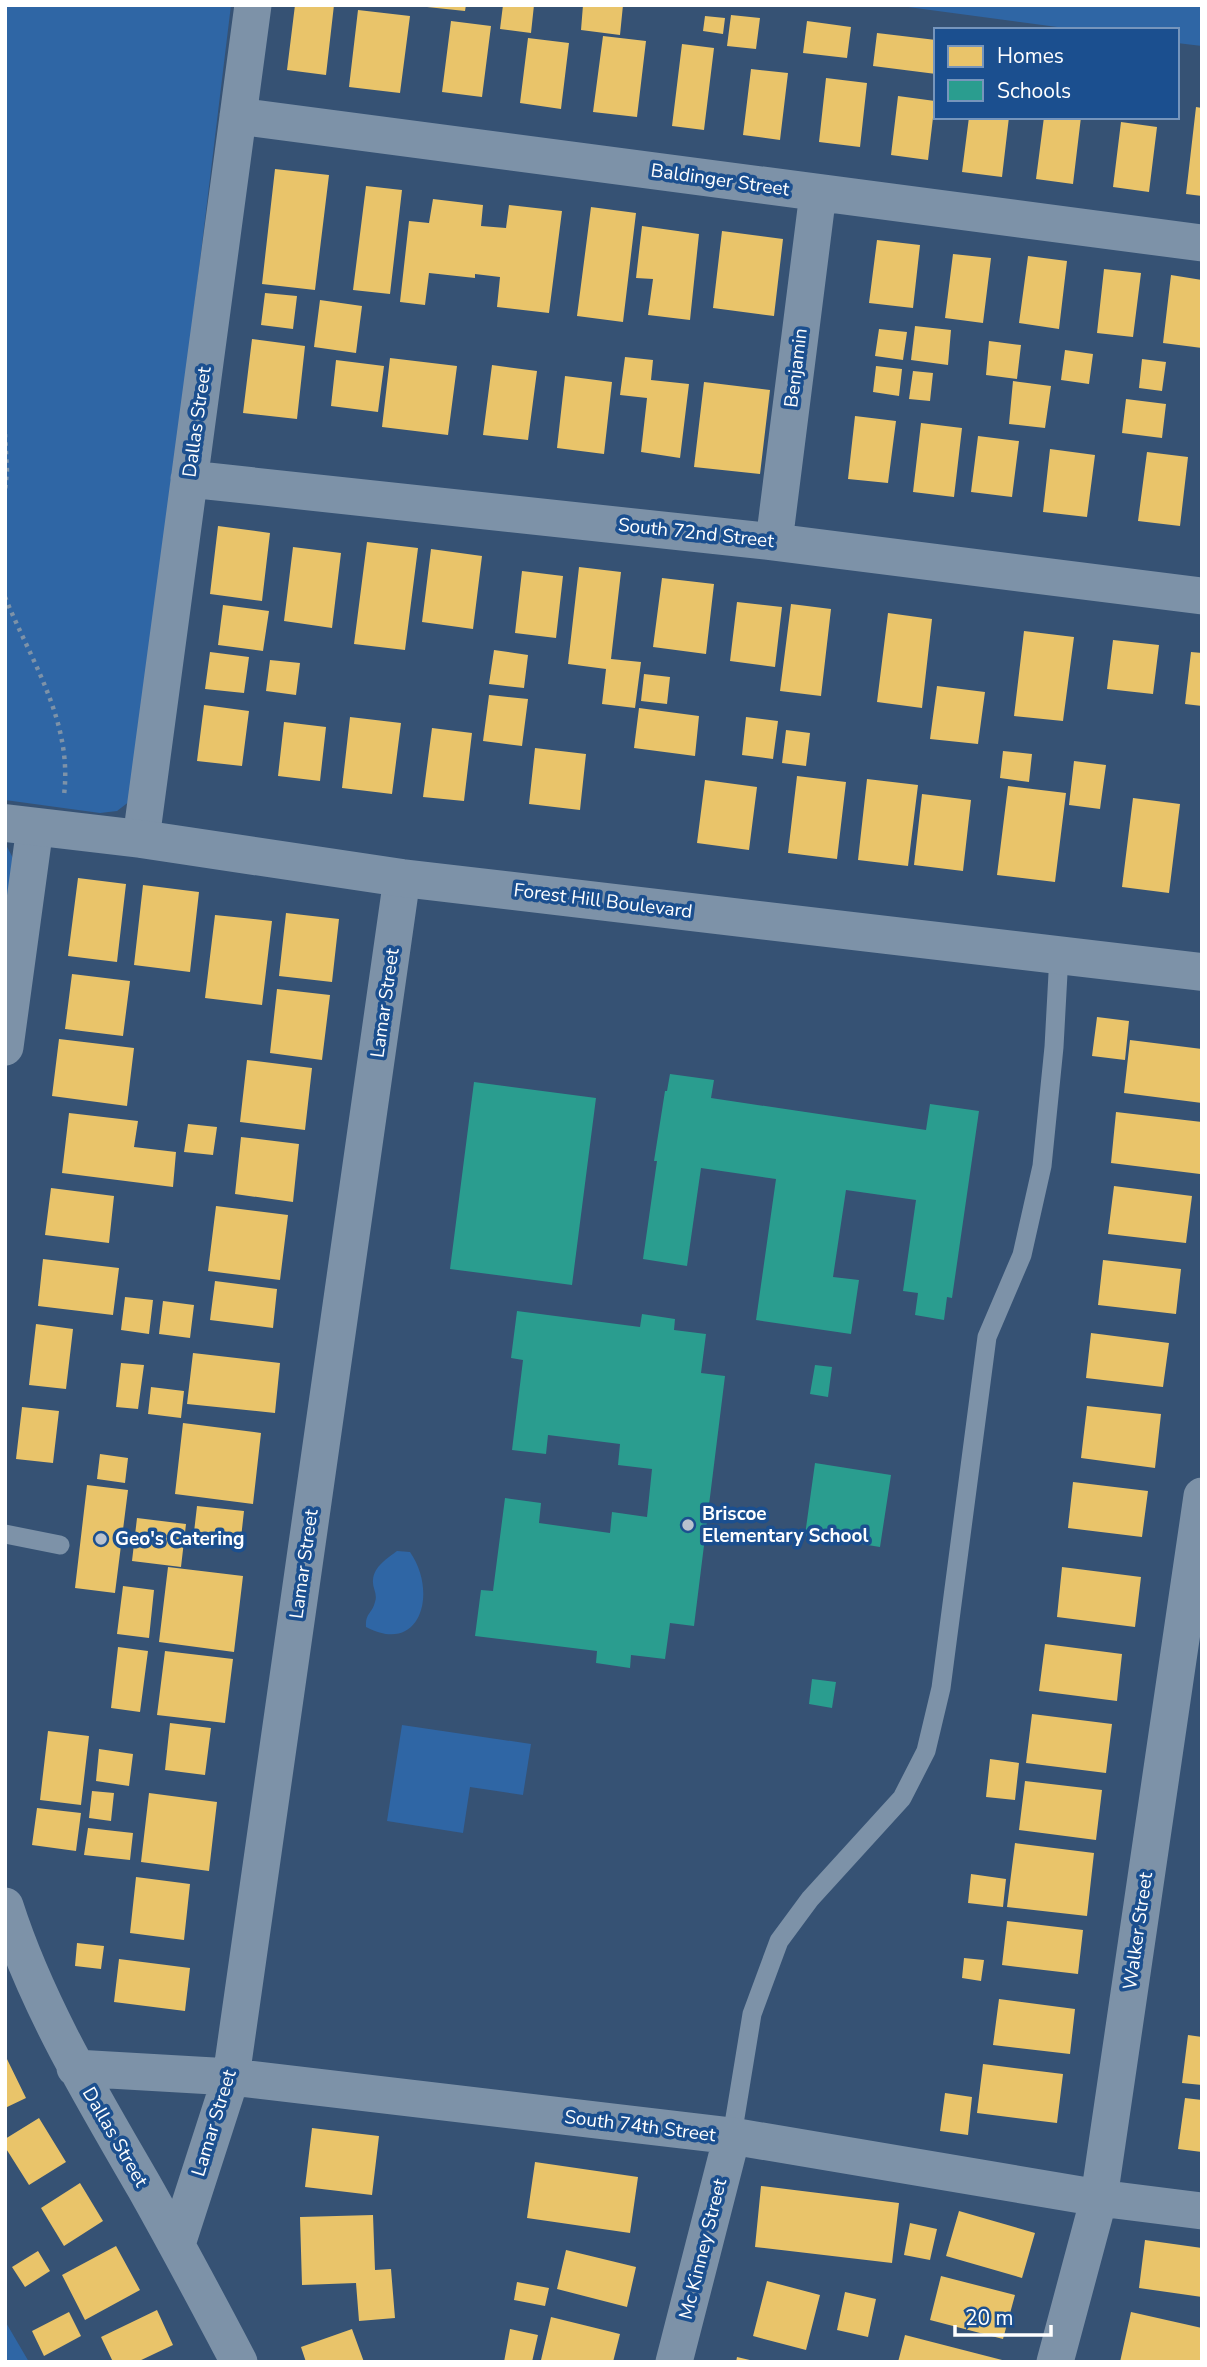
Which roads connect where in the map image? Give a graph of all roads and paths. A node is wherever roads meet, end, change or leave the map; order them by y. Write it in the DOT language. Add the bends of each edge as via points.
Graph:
graph roads {
  1 [pos="253,5"];
  2 [pos="238,116"];
  3 [pos="818,193"];
  4 [pos="1202,243"];
  5 [pos="5,434"];
  6 [pos="189,479"];
  7 [pos="5,491"];
  8 [pos="774,542"];
  9 [pos="1202,596"];
  10 [pos="5,597"];
  11 [pos="33,827"];
  12 [pos="141,839"];
  13 [pos="402,878"];
  14 [pos="1059,955"];
  15 [pos="1202,972"];
  16 [pos="5,1047"];
  17 [pos="1202,1496"];
  18 [pos="5,1535"];
  19 [pos="60,1545"];
  20 [pos="5,1906"];
  21 [pos="75,2068"];
  22 [pos="231,2077"];
  23 [pos="732,2136"];
  24 [pos="1099,2199"];
  25 [pos="1202,2211"];
  26 [pos="177,2244"];
  27 [pos="239,2362"];
  28 [pos="674,2362"];
  29 [pos="1055,2362"];
  1 -- 2 [label="street, Dallas Street"];
  2 -- 3 [label="street, Baldinger Street"];
  2 -- 6 [label="street, Dallas Street"];
  3 -- 4 [label="street, Baldinger Street"];
  3 -- 8 [label="street, Benjamin"];
  5 -- 7 [label="path"];
  6 -- 8 [label="street, South 72nd Street"];
  6 -- 12 [label="street, Dallas Street"];
  8 -- 9 [label="street, South 72nd Street"];
  10 -- 11 [label="path" via="52,700 63,742 66,778"];
  11 -- 12 [label="street, Forest Hill Boulevard"];
  11 -- 16 [label="street"];
  12 -- 13 [label="street, Forest Hill Boulevard"];
  13 -- 14 [label="street, Forest Hill Boulevard"];
  13 -- 22 [label="street, Lamar Street"];
  14 -- 15 [label="street, Forest Hill Boulevard"];
  14 -- 23 [label="lane" via="1042,1167 1022,1255 987,1337 940,1688 926,1751 902,1798 810,1899 779,1941 752,2014"];
  17 -- 24 [label="street, Walker Street"];
  18 -- 19 [label="lane"];
  20 -- 21 [label="street, Dallas Street" via="15,1938"];
  21 -- 22 [label="street, South 74th Street"];
  21 -- 26 [label="street, Dallas Street"];
  22 -- 23 [label="street, South 74th Street"];
  22 -- 26 [label="street, Lamar Street"];
  23 -- 24 [label="street, South 74th Street"];
  23 -- 28 [label="street, Mc Kinney Street"];
  24 -- 25 [label="street, South 74th Street"];
  24 -- 29 [label="street, Walker Street"];
  26 -- 27 [label="street, Dallas Street"];
}
